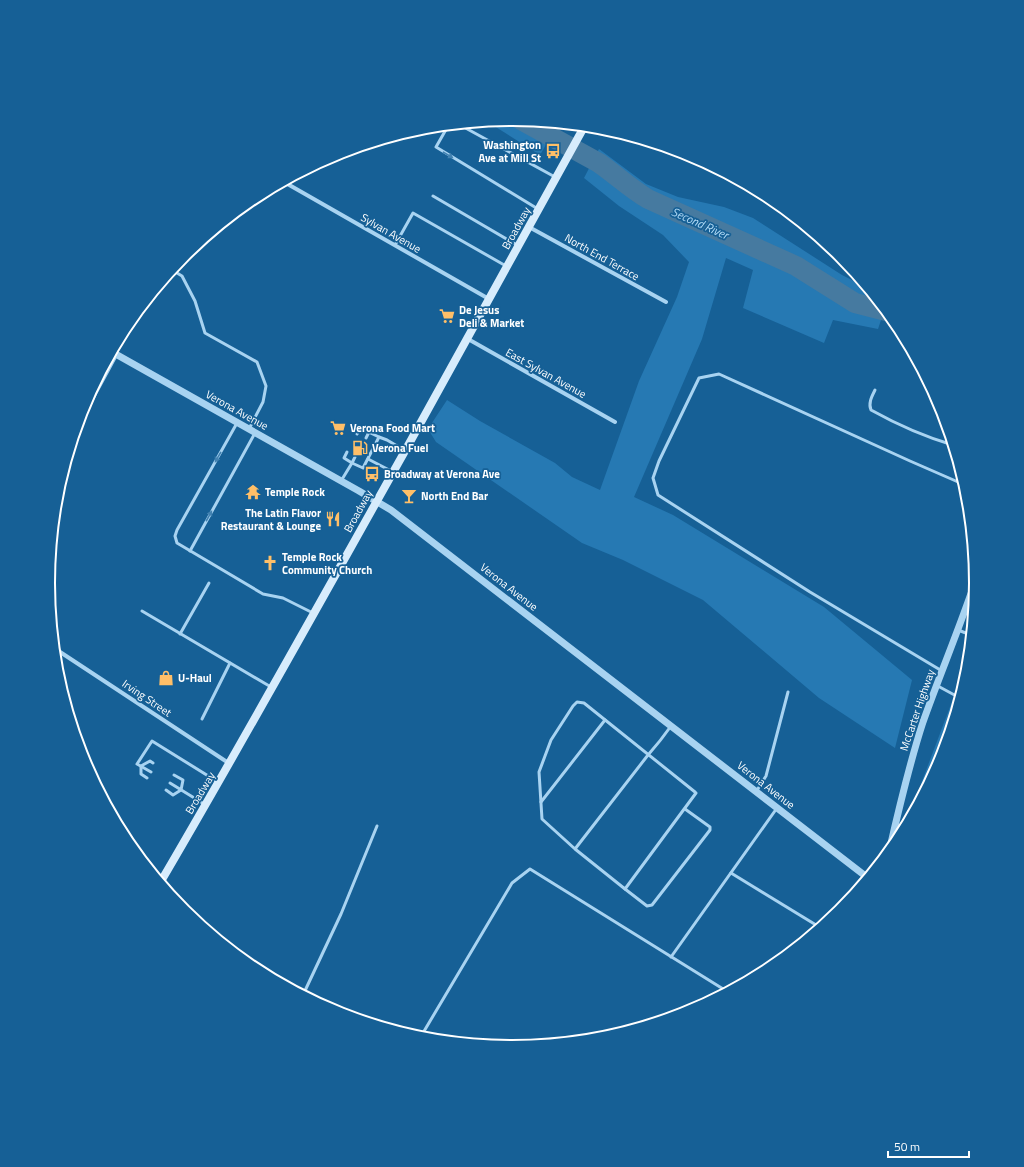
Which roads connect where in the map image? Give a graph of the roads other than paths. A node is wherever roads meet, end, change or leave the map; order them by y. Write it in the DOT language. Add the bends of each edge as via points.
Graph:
graph roads {
  1 [pos="466,129"];
  2 [pos="445,131"];
  3 [pos="581,132"];
  4 [pos="556,178"];
  5 [pos="289,185"];
  6 [pos="433,196"];
  7 [pos="539,209"];
  8 [pos="530,227"];
  9 [pos="396,245"];
  10 [pos="519,246"];
  11 [pos="508,267"];
  12 [pos="177,273"];
  13 [pos="490,299"];
  14 [pos="666,302"];
  15 [pos="468,339"];
  16 [pos="116,355"];
  17 [pos="875,390"];
  18 [pos="615,422"];
  19 [pos="237,423"];
  20 [pos="252,431"];
  21 [pos="369,432"];
  22 [pos="357,434"];
  23 [pos="379,437"];
  24 [pos="366,438"];
  25 [pos="947,443"];
  26 [pos="405,451"];
  27 [pos="347,452"];
  28 [pos="355,457"];
  29 [pos="368,459"];
  30 [pos="352,463"];
  31 [pos="393,472"];
  32 [pos="341,481"];
  33 [pos="957,482"];
  34 [pos="377,501"];
  35 [pos="190,551"];
  36 [pos="209,583"];
  37 [pos="968,600"];
  38 [pos="142,612"];
  39 [pos="314,613"];
  40 [pos="958,630"];
  41 [pos="966,633"];
  42 [pos="180,634"];
  43 [pos="61,652"];
  44 [pos="230,663"];
  45 [pos="942,670"];
  46 [pos="936,685"];
  47 [pos="273,688"];
  48 [pos="788,692"];
  49 [pos="955,695"];
  50 [pos="202,719"];
  51 [pos="605,720"];
  52 [pos="671,726"];
  53 [pos="648,755"];
  54 [pos="153,763"];
  55 [pos="230,764"];
  56 [pos="141,766"];
  57 [pos="151,772"];
  58 [pos="174,775"];
  59 [pos="147,778"];
  60 [pos="219,782"];
  61 [pos="170,783"];
  62 [pos="166,790"];
  63 [pos="181,790"];
  64 [pos="756,792"];
  65 [pos="541,802"];
  66 [pos="206,804"];
  67 [pos="777,808"];
  68 [pos="685,809"];
  69 [pos="377,826"];
  70 [pos="893,836"];
  71 [pos="575,849"];
  72 [pos="730,873"];
  73 [pos="864,875"];
  74 [pos="162,878"];
  75 [pos="625,888"];
  76 [pos="815,925"];
  77 [pos="671,957"];
  78 [pos="722,989"];
  79 [pos="305,990"];
  80 [pos="424,1032"];
  1 -- 4 [label="lane"];
  2 -- 7 [label="lane, one-way" via="436,147"];
  3 -- 4 [label="main road, Broadway"];
  4 -- 7 [label="main road, Broadway"];
  5 -- 9 [label="street, Sylvan Avenue"];
  6 -- 10 [label="lane"];
  7 -- 8 [label="main road, Broadway"];
  8 -- 10 [label="main road, Broadway"];
  8 -- 14 [label="street, North End Terrace"];
  9 -- 11 [label="lane" via="413,213"];
  9 -- 13 [label="street, Sylvan Avenue"];
  10 -- 11 [label="main road, Broadway"];
  11 -- 13 [label="main road, Broadway"];
  12 -- 20 [label="lane" via="182,276 195,301 205,333 257,362 266,386"];
  13 -- 15 [label="main road, Broadway"];
  15 -- 18 [label="street, East Sylvan Avenue"];
  15 -- 26 [label="main road, Broadway"];
  16 -- 19 [label="street, Verona Avenue"];
  17 -- 25 [label="lane" via="871,410 927,438"];
  19 -- 20 [label="street, Verona Avenue"];
  19 -- 35 [label="lane, one-way" via="177,530 177,543"];
  20 -- 32 [label="street, Verona Avenue"];
  35 -- 20 [label="lane, one-way"];
  21 -- 22 [label="lane" via="360,428"];
  21 -- 23 [label="lane"];
  21 -- 24 [label="lane"];
  23 -- 26 [label="lane"];
  23 -- 29 [label="lane"];
  26 -- 31 [label="main road, Broadway"];
  27 -- 30 [label="lane" via="344,458"];
  28 -- 30 [label="lane"];
  29 -- 30 [label="lane" via="363,468"];
  29 -- 31 [label="lane"];
  30 -- 32 [label="lane"];
  31 -- 34 [label="main road, Broadway"];
  32 -- 34 [label="street, Verona Avenue"];
  33 -- 45 [label="lane" via="719,374 699,378 653,478 658,496 810,592"];
  34 -- 39 [label="main road, Broadway"];
  34 -- 52 [label="street, Verona Avenue"];
  35 -- 39 [label="lane" via="263,594 283,598"];
  36 -- 42 [label="lane"];
  37 -- 40 [label="street, McCarter Highway"];
  38 -- 42 [label="lane"];
  39 -- 47 [label="main road, Broadway"];
  40 -- 41 [label="lane"];
  40 -- 45 [label="street, McCarter Highway"];
  42 -- 44 [label="lane"];
  43 -- 55 [label="street, Irving Street"];
  44 -- 47 [label="lane"];
  44 -- 50 [label="lane"];
  45 -- 46 [label="street, McCarter Highway"];
  46 -- 49 [label="lane"];
  46 -- 70 [label="street, McCarter Highway" via="909,768"];
  47 -- 55 [label="main road, Broadway"];
  48 -- 64 [label="lane" via="766,776"];
  51 -- 53 [label="lane"];
  51 -- 65 [label="lane"];
  51 -- 65 [label="lane" via="584,703 577,702 573,706 551,740 539,772"];
  52 -- 53 [label="lane"];
  52 -- 64 [label="street, Verona Avenue"];
  53 -- 68 [label="lane" via="695,792 696,795"];
  53 -- 71 [label="lane"];
  54 -- 56 [label="lane" via="150,761"];
  55 -- 60 [label="main road, Broadway"];
  56 -- 57 [label="lane"];
  56 -- 59 [label="lane" via="141,774"];
  56 -- 60 [label="lane" via="137,764 152,741"];
  58 -- 63 [label="lane" via="182,780"];
  60 -- 66 [label="main road, Broadway"];
  61 -- 63 [label="lane"];
  62 -- 63 [label="lane" via="173,795"];
  63 -- 66 [label="lane"];
  64 -- 67 [label="street, Verona Avenue"];
  65 -- 71 [label="lane" via="542,819"];
  66 -- 74 [label="main road, Broadway"];
  67 -- 72 [label="lane"];
  67 -- 73 [label="street, Verona Avenue"];
  68 -- 75 [label="lane"];
  68 -- 75 [label="lane" via="710,827 710,830 652,905 647,906"];
  69 -- 79 [label="lane" via="341,914"];
  71 -- 75 [label="lane"];
  72 -- 76 [label="lane"];
  72 -- 77 [label="lane"];
  77 -- 78 [label="lane"];
  77 -- 80 [label="lane" via="530,869 512,884"];
}
